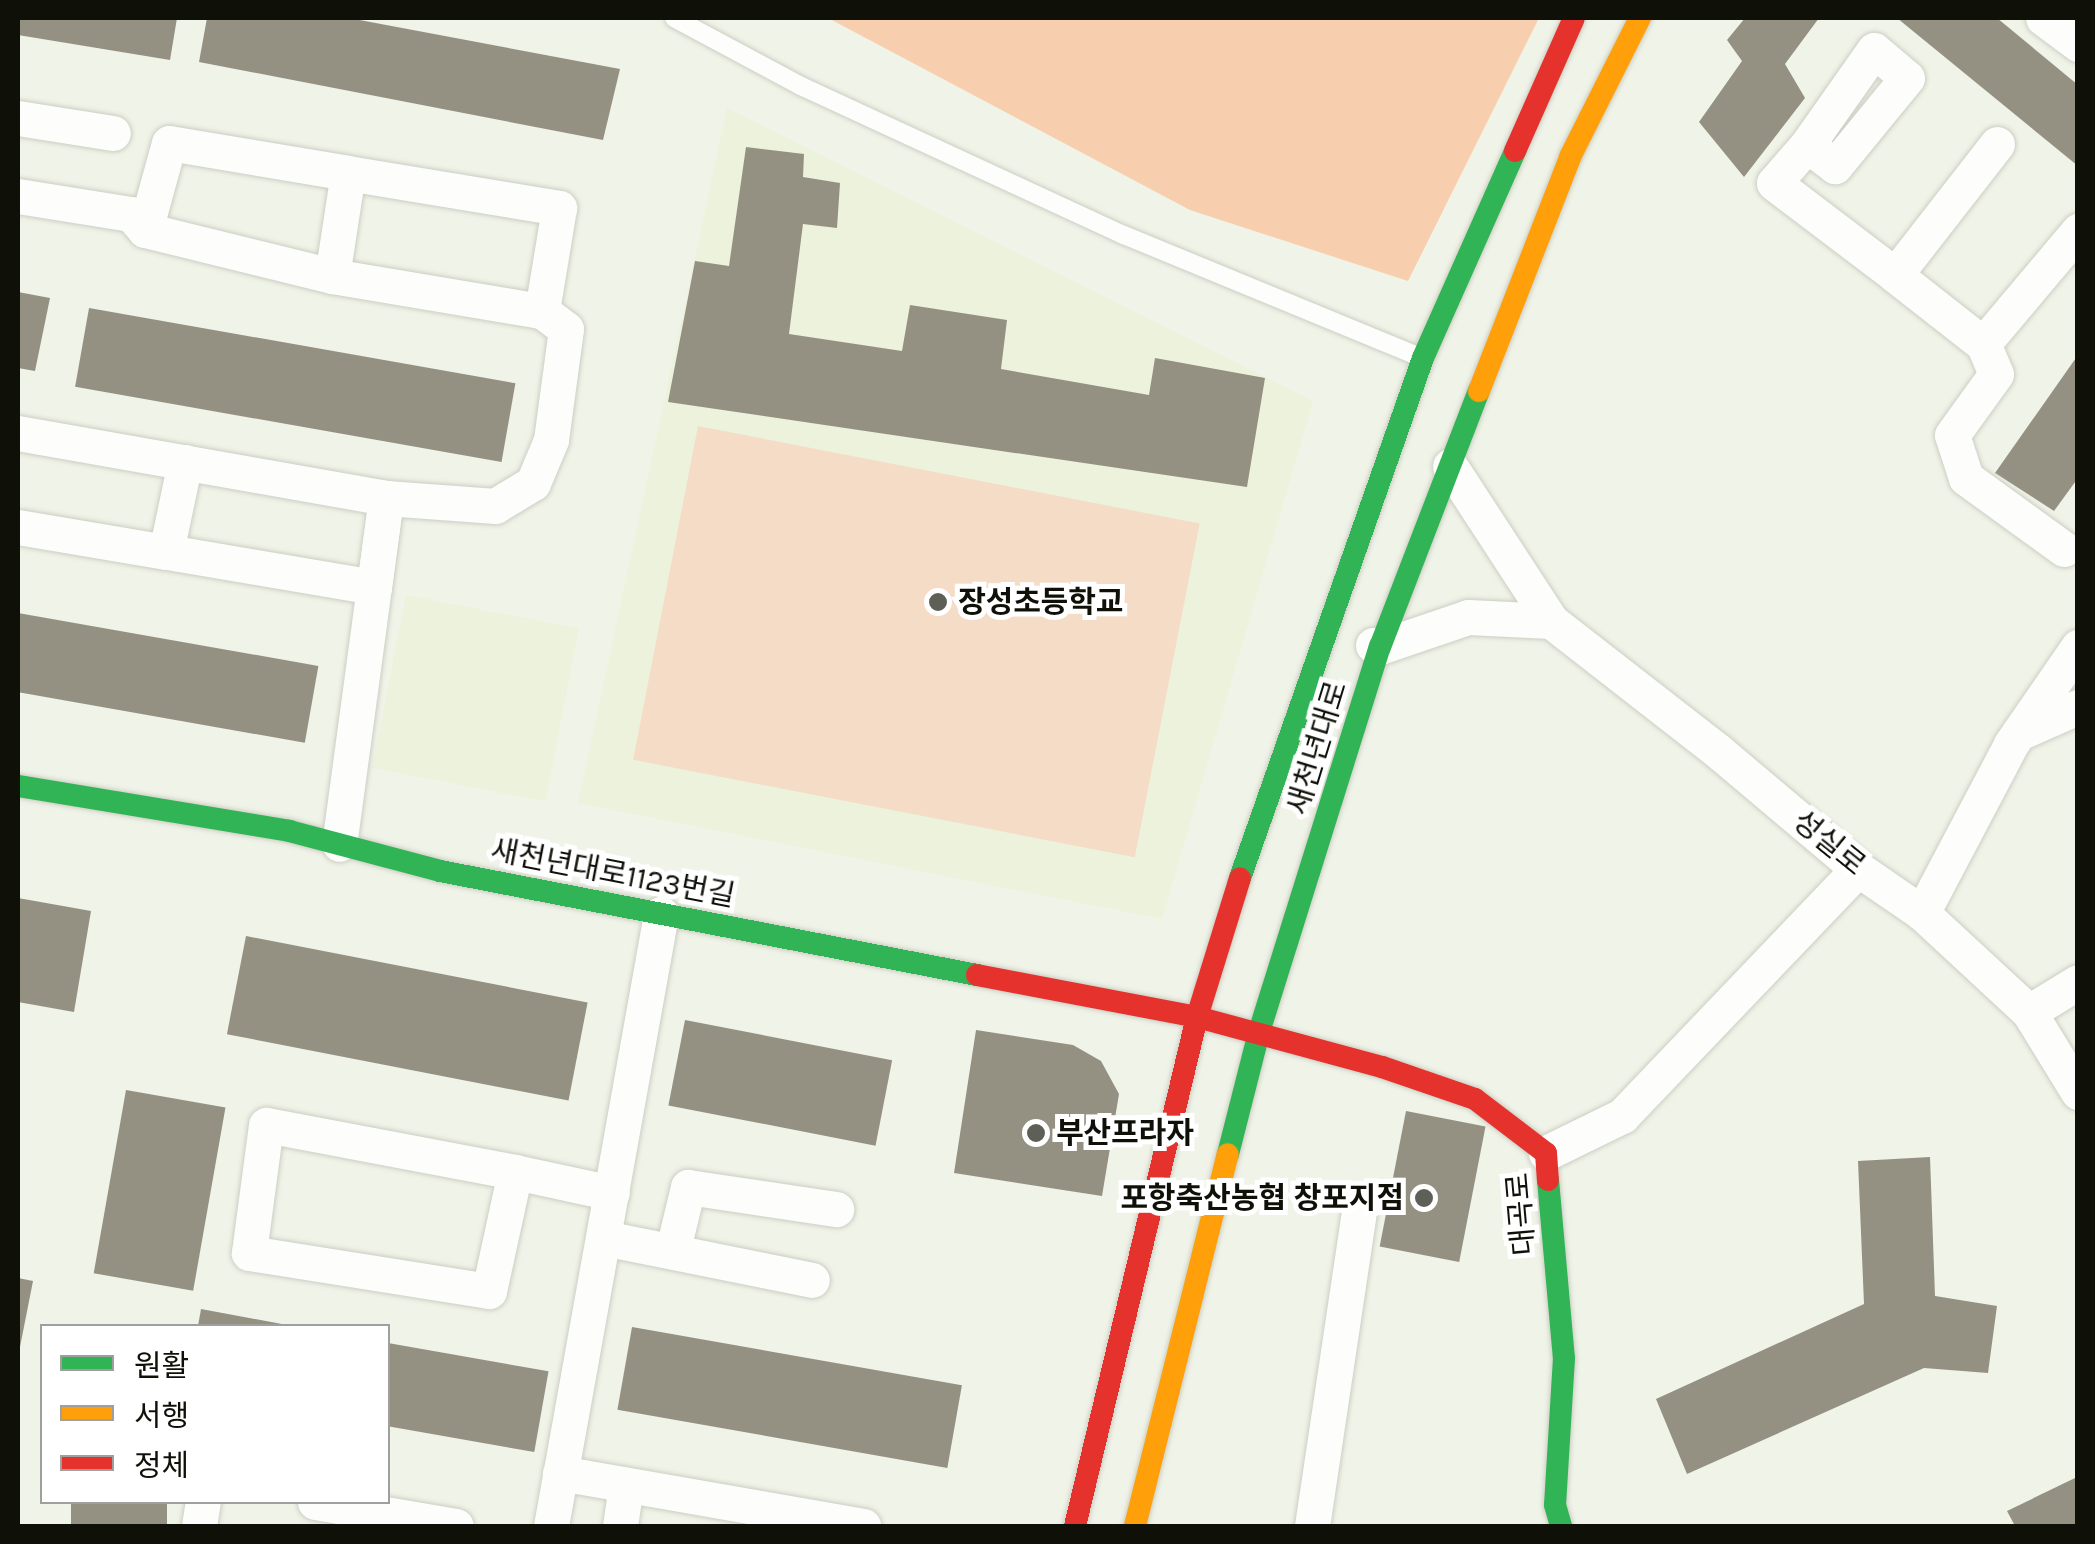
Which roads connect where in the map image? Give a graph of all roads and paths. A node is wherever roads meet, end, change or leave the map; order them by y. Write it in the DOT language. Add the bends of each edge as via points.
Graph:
graph roads {
  1 [pos="674,18"];
  2 [pos="1574,18"];
  3 [pos="1640,18"];
  4 [pos="2044,18"];
  5 [pos="2078,44"];
  6 [pos="18,118"];
  7 [pos="114,133"];
  8 [pos="1997,144"];
  9 [pos="1807,145"];
  10 [pos="348,173"];
  11 [pos="18,196"];
  12 [pos="146,230"];
  13 [pos="2078,231"];
  14 [pos="1894,275"];
  15 [pos="332,276"];
  16 [pos="542,311"];
  17 [pos="1983,344"];
  18 [pos="1424,358"];
  19 [pos="18,433"];
  20 [pos="185,462"];
  21 [pos="1450,466"];
  22 [pos="386,498"];
  23 [pos="18,527"];
  24 [pos="2073,546"];
  25 [pos="166,552"];
  26 [pos="374,587"];
  27 [pos="1551,621"];
  28 [pos="1328,630"];
  29 [pos="1380,647"];
  30 [pos="2078,647"];
  31 [pos="2078,707"];
  32 [pos="2018,734"];
  33 [pos="18,786"];
  34 [pos="339,844"];
  35 [pos="1858,869"];
  36 [pos="1922,913"];
  37 [pos="661,914"];
  38 [pos="2078,982"];
  39 [pos="2030,1012"];
  40 [pos="1197,1017"];
  41 [pos="1259,1032"];
  42 [pos="2078,1092"];
  43 [pos="1546,1153"];
  44 [pos="515,1172"];
  45 [pos="612,1192"];
  46 [pos="836,1209"];
  47 [pos="1359,1211"];
  48 [pos="604,1238"];
  49 [pos="673,1249"];
  50 [pos="812,1280"];
  51 [pos="560,1473"];
  52 [pos="626,1485"];
  53 [pos="327,1504"];
  54 [pos="456,1526"];
  55 [pos="551,1526"];
  56 [pos="620,1526"];
  57 [pos="863,1526"];
  58 [pos="1075,1526"];
  59 [pos="1136,1526"];
  60 [pos="1312,1526"];
  61 [pos="1561,1526"];
  1 -- 18 [label="lane" via="801,86 1124,235"];
  2 -- 18 [label="main road, 새천년대로"];
  3 -- 21 [label="main road, 새천년대로" via="1570,157"];
  4 -- 5 [label="street"];
  6 -- 7 [label="street"];
  8 -- 14 [label="street"];
  9 -- 14 [label="street" via="1774,183"];
  10 -- 12 [label="street" via="169,143"];
  10 -- 15 [label="street"];
  10 -- 16 [label="street" via="559,208"];
  11 -- 12 [label="street" via="131,214"];
  12 -- 15 [label="street"];
  13 -- 17 [label="street"];
  14 -- 17 [label="street"];
  15 -- 16 [label="street"];
  16 -- 22 [label="street" via="566,329 551,440 532,483 495,506"];
  17 -- 24 [label="street" via="1996,374 1952,435 1966,478"];
  18 -- 28 [label="main road, 새천년대로"];
  19 -- 20 [label="street"];
  20 -- 22 [label="street"];
  20 -- 25 [label="street"];
  21 -- 27 [label="street, 성실로"];
  21 -- 29 [label="main road, 새천년대로"];
  22 -- 26 [label="street"];
  23 -- 25 [label="street"];
  25 -- 26 [label="street"];
  26 -- 34 [label="street"];
  27 -- 29 [label="street" via="1468,617"];
  27 -- 35 [label="street, 성실로"];
  28 -- 29 [label="street"];
  28 -- 40 [label="main road, 새천년대로"];
  29 -- 41 [label="main road, 새천년대로"];
  30 -- 32 [label="street"];
  31 -- 32 [label="street"];
  32 -- 36 [label="street"];
  33 -- 34 [label="main road, 새천년대로1123번길"];
  34 -- 37 [label="main road, 새천년대로1123번길"];
  35 -- 36 [label="street, 성실로"];
  35 -- 43 [label="street" via="1622,1116"];
  36 -- 39 [label="street, 성실로"];
  37 -- 40 [label="main road, 새천년대로1123번길"];
  37 -- 45 [label="street"];
  38 -- 39 [label="street"];
  39 -- 42 [label="street, 성실로"];
  40 -- 41 [label="main road, 대곡로"];
  40 -- 58 [label="main road, 새천년대로"];
  41 -- 43 [label="main road, 대곡로" via="1475,1100"];
  41 -- 59 [label="main road, 새천년대로"];
  43 -- 61 [label="main road, 대곡로" via="1564,1358 1554,1505"];
  44 -- 44 [label="street" via="489,1292 249,1253 266,1125"];
  44 -- 45 [label="street"];
  45 -- 48 [label="street"];
  46 -- 49 [label="street" via="688,1187"];
  47 -- 60 [label="street"];
  48 -- 49 [label="street"];
  48 -- 51 [label="street"];
  49 -- 50 [label="street"];
  51 -- 52 [label="street"];
  51 -- 55 [label="street"];
  52 -- 56 [label="street"];
  52 -- 57 [label="street"];
  53 -- 54 [label="street"];
}
